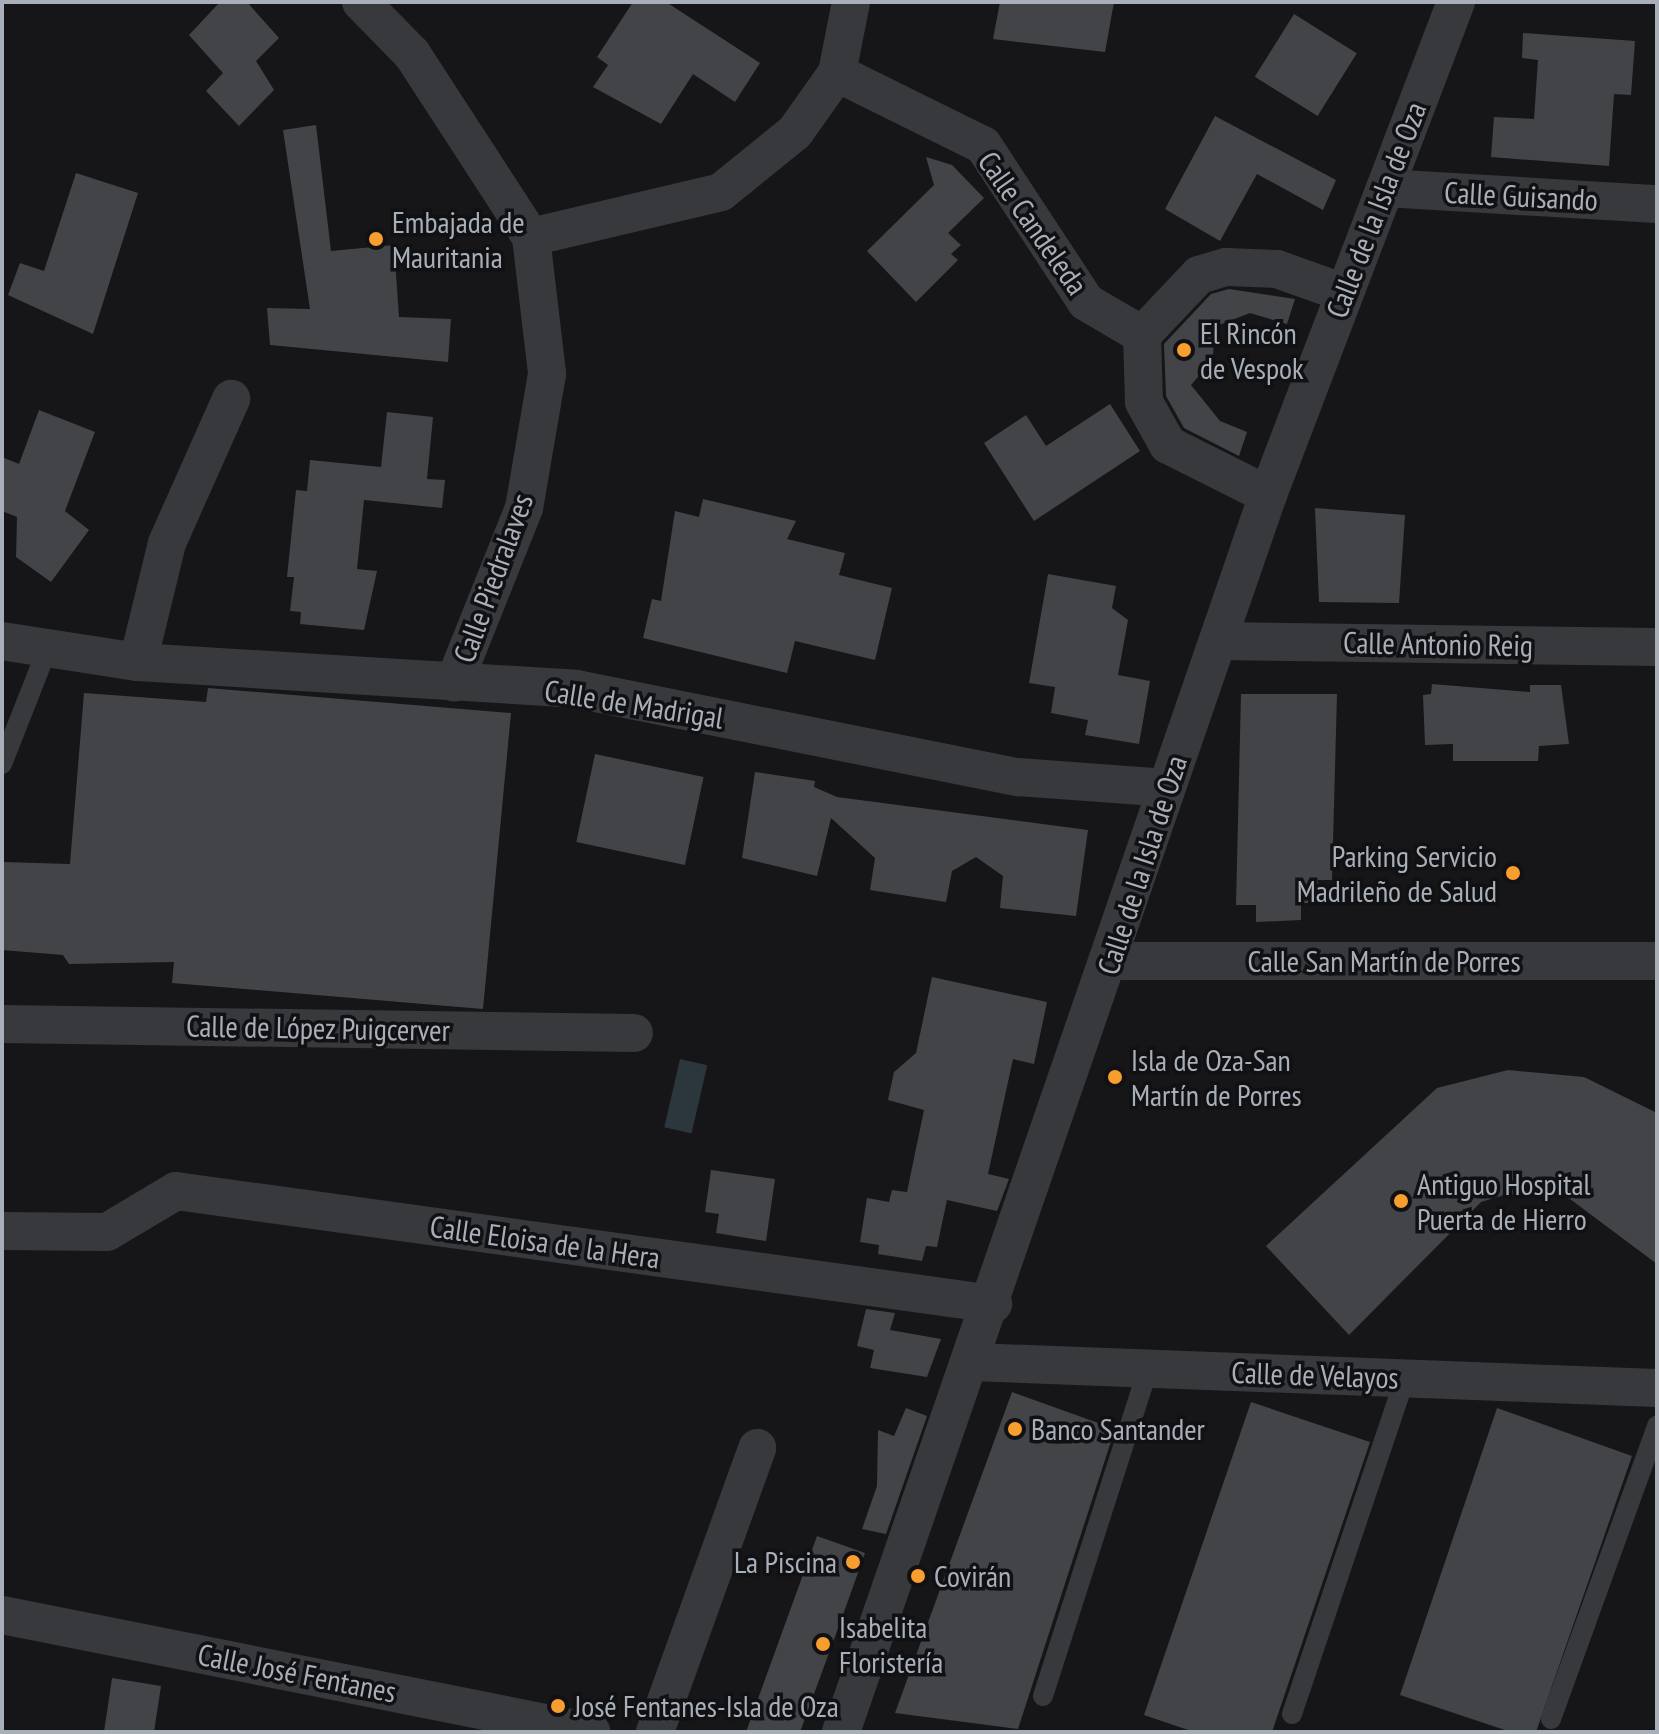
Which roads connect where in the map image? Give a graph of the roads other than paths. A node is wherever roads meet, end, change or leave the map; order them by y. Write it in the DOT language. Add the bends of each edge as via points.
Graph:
graph roads {
  1 [pos="361,2"];
  2 [pos="851,2"];
  3 [pos="1456,2"];
  4 [pos="837,73"];
  5 [pos="1385,188"];
  6 [pos="1657,204"];
  7 [pos="531,237"];
  8 [pos="1344,293"];
  9 [pos="1142,335"];
  10 [pos="231,399"];
  11 [pos="1268,495"];
  12 [pos="2,641"];
  13 [pos="1219,641"];
  14 [pos="1657,647"];
  15 [pos="47,650"];
  16 [pos="138,662"];
  17 [pos="454,683"];
  18 [pos="2,764"];
  19 [pos="1167,788"];
  20 [pos="1111,961"];
  21 [pos="1657,961"];
  22 [pos="2,1024"];
  23 [pos="634,1033"];
  24 [pos="2,1231"];
  25 [pos="993,1304"];
  26 [pos="973,1362"];
  27 [pos="1148,1369"];
  28 [pos="1405,1378"];
  29 [pos="1657,1388"];
  30 [pos="1657,1426"];
  31 [pos="757,1448"];
  32 [pos="2,1615"];
  33 [pos="1043,1696"];
  34 [pos="1292,1714"];
  35 [pos="1551,1719"];
  36 [pos="591,1732"];
  37 [pos="655,1732"];
  38 [pos="841,1732"];
  1 -- 7 [label="street, Calle Piedralaves" via="412,54"];
  2 -- 4 [label="street"];
  3 -- 5 [label="street, Calle de la Isla de Oza"];
  4 -- 7 [label="street" via="795,132 721,192"];
  4 -- 9 [label="street, Calle Candeleda" via="983,145 1086,302"];
  5 -- 6 [label="street, Calle Guisando"];
  5 -- 8 [label="street, Calle de la Isla de Oza"];
  7 -- 17 [label="street, Calle Piedralaves" via="547,374 537,434 524,508"];
  8 -- 9 [label="street" via="1277,269 1226,267 1199,275"];
  8 -- 11 [label="street, Calle de la Isla de Oza"];
  9 -- 11 [label="street" via="1144,402 1168,445"];
  10 -- 16 [label="street" via="167,543"];
  11 -- 13 [label="street, Calle de la Isla de Oza"];
  12 -- 15 [label="street, Calle de Madrigal"];
  13 -- 14 [label="street, Calle Antonio Reig"];
  13 -- 19 [label="street, Calle de la Isla de Oza"];
  15 -- 16 [label="street, Calle de Madrigal"];
  15 -- 18 [label="lane"];
  16 -- 17 [label="street, Calle de Madrigal"];
  17 -- 19 [label="street, Calle de Madrigal" via="576,689 1018,777"];
  19 -- 20 [label="street, Calle de la Isla de Oza"];
  20 -- 21 [label="street, Calle San Martín de Porres"];
  20 -- 25 [label="street, Calle de la Isla de Oza"];
  22 -- 23 [label="street, Calle de López Puigcerver"];
  24 -- 25 [label="street, Calle Eloisa de la Hera" via="107,1232 176,1191"];
  25 -- 26 [label="street, Calle de la Isla de Oza"];
  26 -- 27 [label="street, Calle de Velayos"];
  26 -- 38 [label="street, Calle de la Isla de Oza"];
  27 -- 28 [label="street, Calle de Velayos"];
  27 -- 33 [label="lane"];
  28 -- 29 [label="street, Calle de Velayos"];
  28 -- 34 [label="lane"];
  30 -- 35 [label="lane"];
  31 -- 37 [label="street"];
  32 -- 36 [label="street, Calle José Fentanes"];
}
